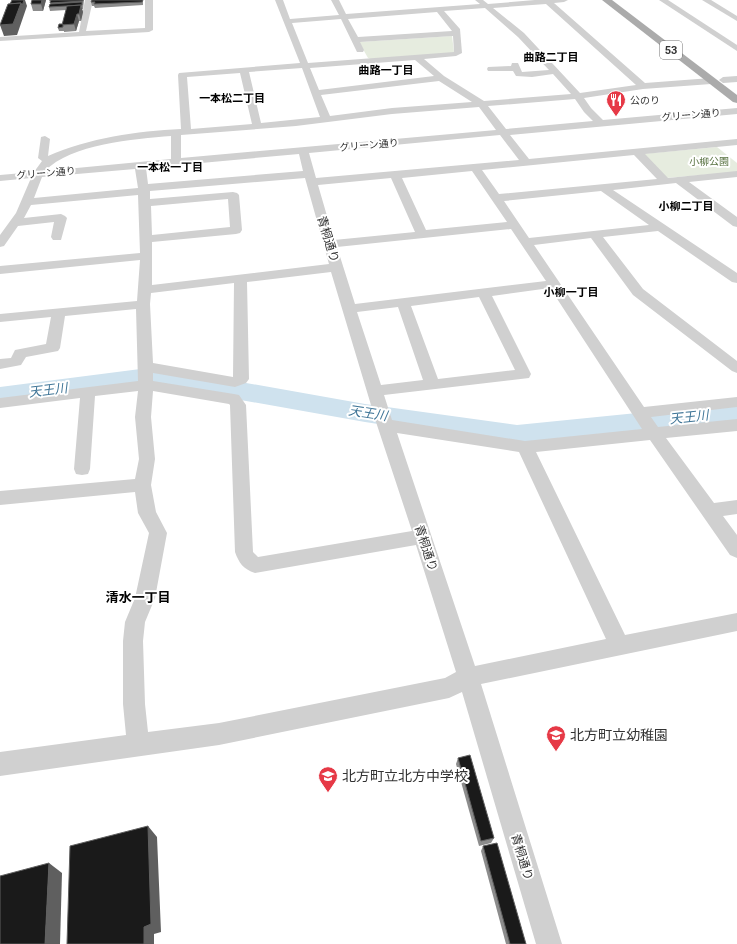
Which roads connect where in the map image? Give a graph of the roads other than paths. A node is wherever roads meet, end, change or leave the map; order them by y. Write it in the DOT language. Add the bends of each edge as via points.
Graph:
graph roads {
  1 [pos="89,0"];
  2 [pos="149,0"];
  3 [pos="279,0"];
  4 [pos="335,0"];
  5 [pos="564,0"];
  6 [pos="606,0"];
  7 [pos="616,0"];
  8 [pos="664,0"];
  9 [pos="706,0"];
  10 [pos="547,1"];
  11 [pos="483,4"];
  12 [pos="440,10"];
  13 [pos="342,15"];
  14 [pos="287,19"];
  15 [pos="737,19"];
  16 [pos="456,33"];
  17 [pos="82,34"];
  18 [pos="0,39"];
  19 [pos="354,40"];
  20 [pos="737,49"];
  21 [pos="417,57"];
  22 [pos="366,61"];
  23 [pos="305,66"];
  24 [pos="492,69"];
  25 [pos="244,70"];
  26 [pos="555,71"];
  27 [pos="442,78"];
  28 [pos="737,79"];
  29 [pos="711,80"];
  30 [pos="724,80"];
  31 [pos="643,86"];
  32 [pos="737,90"];
  33 [pos="316,93"];
  34 [pos="578,96"];
  35 [pos="737,100"];
  36 [pos="482,104"];
  37 [pos="737,111"];
  38 [pos="326,119"];
  39 [pos="600,123"];
  40 [pos="257,126"];
  41 [pos="181,132"];
  42 [pos="504,133"];
  43 [pos="45,139"];
  44 [pos="734,146"];
  45 [pos="303,151"];
  46 [pos="637,152"];
  47 [pos="50,160"];
  48 [pos="176,162"];
  49 [pos="526,163"];
  50 [pos="140,165"];
  51 [pos="475,168"];
  52 [pos="38,174"];
  53 [pos="737,174"];
  54 [pos="395,175"];
  55 [pos="0,178"];
  56 [pos="311,178"];
  57 [pos="679,180"];
  58 [pos="665,182"];
  59 [pos="604,188"];
  60 [pos="145,194"];
  61 [pos="496,198"];
  62 [pos="28,202"];
  63 [pos="15,223"];
  64 [pos="737,223"];
  65 [pos="514,225"];
  66 [pos="660,227"];
  67 [pos="422,234"];
  68 [pos="595,235"];
  69 [pos="57,237"];
  70 [pos="146,239"];
  71 [pos="527,242"];
  72 [pos="0,243"];
  73 [pos="329,244"];
  74 [pos="146,256"];
  75 [pos="336,267"];
  76 [pos="0,270"];
  77 [pos="240,278"];
  78 [pos="737,279"];
  79 [pos="554,284"];
  80 [pos="484,293"];
  81 [pos="144,297"];
  82 [pos="403,303"];
  83 [pos="350,309"];
  84 [pos="59,312"];
  85 [pos="0,318"];
  86 [pos="0,364"];
  87 [pos="737,368"];
  88 [pos="146,376"];
  89 [pos="432,384"];
  90 [pos="375,391"];
  91 [pos="88,392"];
  92 [pos="737,402"];
  93 [pos="0,403"];
  94 [pos="640,413"];
  95 [pos="385,425"];
  96 [pos="737,425"];
  97 [pos="655,434"];
  98 [pos="525,448"];
  99 [pos="82,469"];
  100 [pos="142,485"];
  101 [pos="0,498"];
  102 [pos="737,507"];
  103 [pos="710,510"];
  104 [pos="422,537"];
  105 [pos="737,550"];
  106 [pos="737,622"];
  107 [pos="620,646"];
  108 [pos="468,677"];
  109 [pos="138,745"];
  110 [pos="0,764"];
  111 [pos="549,944"];
  1 -- 17 [label="street"];
  2 -- 17 [label="street" via="148,30"];
  3 -- 14 [label="street"];
  4 -- 13 [label="street"];
  5 -- 10 [label="street"];
  6 -- 29 [label="main road, 53"];
  7 -- 30 [label="main road, 53"];
  8 -- 20 [label="street"];
  9 -- 15 [label="street"];
  10 -- 11 [label="street"];
  10 -- 31 [label="street"];
  11 -- 12 [label="street"];
  11 -- 13 [label="street"];
  11 -- 26 [label="street" via="521,35"];
  12 -- 13 [label="street"];
  12 -- 16 [label="street" via="456,29"];
  13 -- 14 [label="street"];
  13 -- 19 [label="street"];
  14 -- 23 [label="street"];
  16 -- 19 [label="street"];
  16 -- 21 [label="street" via="458,53"];
  17 -- 18 [label="street"];
  19 -- 22 [label="street"];
  21 -- 22 [label="street"];
  21 -- 27 [label="street"];
  22 -- 23 [label="street"];
  23 -- 25 [label="street"];
  23 -- 33 [label="street"];
  24 -- 26 [label="street" via="516,67 519,74 524,75"];
  25 -- 40 [label="street"];
  25 -- 41 [label="street" via="182,75"];
  26 -- 34 [label="street"];
  27 -- 33 [label="street"];
  27 -- 36 [label="street"];
  28 -- 30 [label="street"];
  29 -- 31 [label="street"];
  29 -- 35 [label="main road, 53"];
  30 -- 32 [label="main road, 53"];
  31 -- 34 [label="street"];
  33 -- 38 [label="street"];
  34 -- 36 [label="street"];
  34 -- 39 [label="street"];
  36 -- 38 [label="street"];
  36 -- 42 [label="street"];
  37 -- 39 [label="street, グリーン通り"];
  38 -- 40 [label="street"];
  39 -- 42 [label="street, グリーン通り"];
  40 -- 41 [label="street"];
  41 -- 47 [label="street" via="110,140 71,150"];
  41 -- 48 [label="street"];
  42 -- 45 [label="street, グリーン通り"];
  42 -- 49 [label="street"];
  43 -- 47 [label="street" via="43,158"];
  44 -- 46 [label="street" via="723,143"];
  45 -- 48 [label="street, グリーン通り"];
  45 -- 56 [label="street, 青桐通り"];
  46 -- 49 [label="street"];
  46 -- 58 [label="street"];
  47 -- 52 [label="street"];
  48 -- 50 [label="street, グリーン通り"];
  49 -- 51 [label="street"];
  50 -- 52 [label="street, グリーン通り"];
  50 -- 60 [label="street"];
  51 -- 54 [label="street"];
  51 -- 61 [label="street"];
  52 -- 55 [label="street, グリーン通り"];
  52 -- 62 [label="street"];
  53 -- 57 [label="street"];
  54 -- 56 [label="street"];
  54 -- 67 [label="street"];
  56 -- 60 [label="street"];
  56 -- 73 [label="street, 青桐通り"];
  57 -- 58 [label="street"];
  57 -- 64 [label="street"];
  58 -- 59 [label="street"];
  59 -- 61 [label="street"];
  59 -- 66 [label="street"];
  60 -- 62 [label="street"];
  60 -- 70 [label="street"];
  60 -- 70 [label="street" via="233,195 236,230"];
  61 -- 65 [label="street"];
  62 -- 63 [label="street"];
  63 -- 69 [label="street" via="61,218"];
  63 -- 72 [label="street"];
  65 -- 67 [label="street"];
  65 -- 71 [label="street"];
  66 -- 68 [label="street"];
  66 -- 78 [label="street"];
  67 -- 73 [label="street"];
  68 -- 71 [label="street"];
  68 -- 87 [label="street" via="638,292"];
  70 -- 74 [label="street"];
  71 -- 79 [label="street"];
  73 -- 75 [label="street, 青桐通り"];
  74 -- 76 [label="street"];
  74 -- 81 [label="street"];
  75 -- 77 [label="street"];
  75 -- 83 [label="street, 青桐通り"];
  77 -- 81 [label="street"];
  77 -- 88 [label="street" via="241,379 235,382"];
  79 -- 80 [label="street"];
  79 -- 94 [label="street"];
  80 -- 82 [label="street"];
  80 -- 89 [label="street" via="524,374"];
  81 -- 84 [label="street"];
  81 -- 88 [label="street"];
  82 -- 83 [label="street"];
  82 -- 89 [label="street"];
  83 -- 90 [label="street, 青桐通り"];
  84 -- 85 [label="street"];
  84 -- 86 [label="street" via="54,348 20,353 16,362"];
  88 -- 91 [label="street"];
  88 -- 100 [label="street" via="143,417 147,459"];
  88 -- 104 [label="street" via="234,399 238,405 244,552 247,559 255,565"];
  89 -- 90 [label="street"];
  90 -- 95 [label="street, 青桐通り"];
  91 -- 93 [label="street"];
  91 -- 99 [label="street"];
  92 -- 94 [label="street"];
  94 -- 97 [label="street"];
  95 -- 98 [label="street"];
  95 -- 104 [label="street, 青桐通り"];
  96 -- 97 [label="street"];
  97 -- 98 [label="street"];
  97 -- 103 [label="street"];
  98 -- 107 [label="street"];
  100 -- 101 [label="street"];
  100 -- 109 [label="street" via="147,513 158,533 133,641 134,704"];
  102 -- 103 [label="street"];
  103 -- 105 [label="street"];
  104 -- 108 [label="street, 青桐通り"];
  106 -- 107 [label="street"];
  107 -- 108 [label="street"];
  108 -- 109 [label="street" via="449,688 219,734"];
  108 -- 111 [label="street, 青桐通り"];
  109 -- 110 [label="street"];
}
